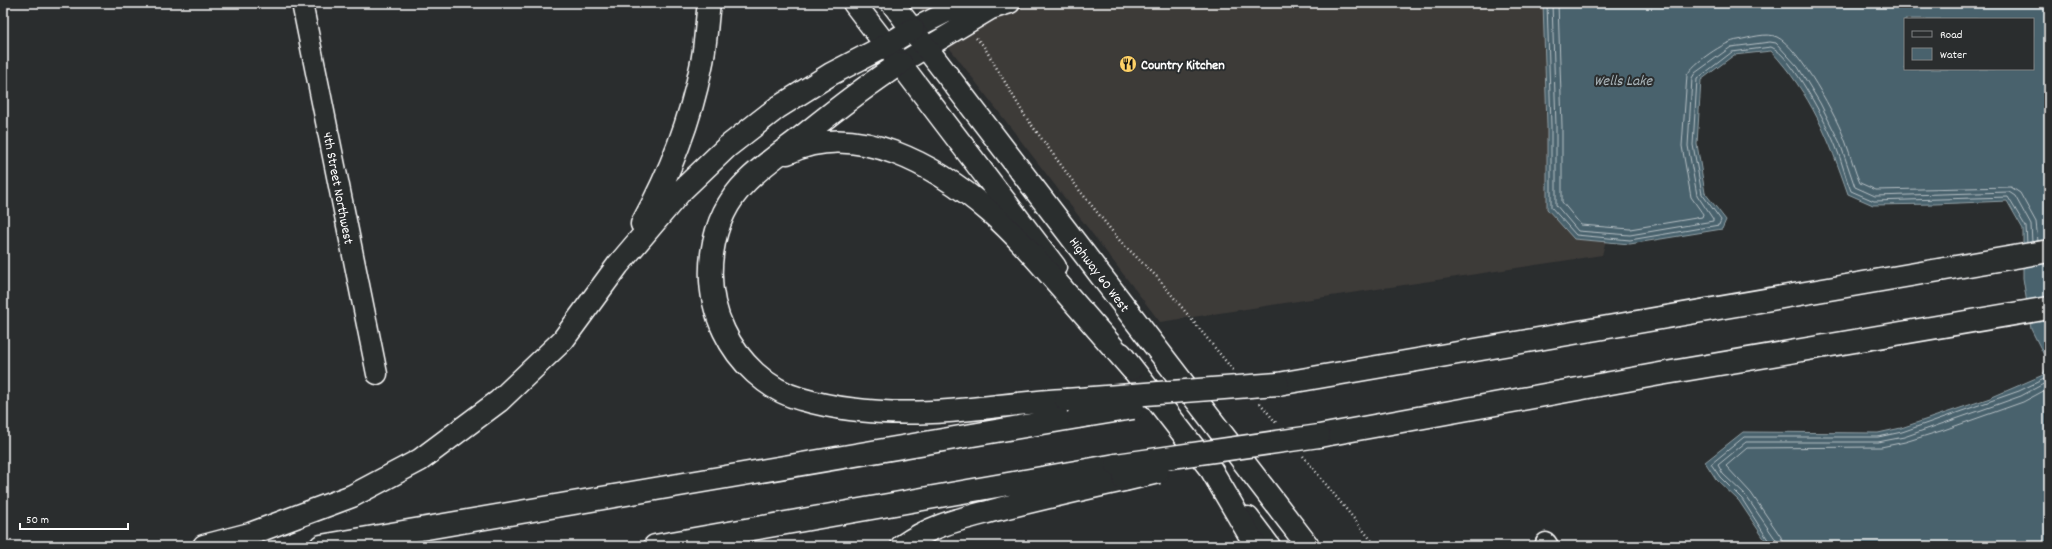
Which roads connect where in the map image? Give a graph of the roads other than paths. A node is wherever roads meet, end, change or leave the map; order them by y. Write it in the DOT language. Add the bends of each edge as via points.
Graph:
graph roads {
  1 [pos="302,3"];
  2 [pos="708,3"];
  3 [pos="854,3"];
  4 [pos="892,3"];
  5 [pos="965,3"];
  6 [pos="1010,3"];
  7 [pos="913,29"];
  8 [pos="887,45"];
  9 [pos="927,48"];
  10 [pos="901,63"];
  11 [pos="768,163"];
  12 [pos="2049,251"];
  13 [pos="618,265"];
  14 [pos="2049,308"];
  15 [pos="1132,369"];
  16 [pos="377,374"];
  17 [pos="1072,409"];
  18 [pos="1212,471"];
  19 [pos="1120,472"];
  20 [pos="204,546"];
  21 [pos="321,546"];
  22 [pos="656,546"];
  23 [pos="902,546"];
  24 [pos="1256,546"];
  25 [pos="1269,546"];
  26 [pos="1308,546"];
  1 -- 16 [label="street, 4th Street Northwest"];
  2 -- 13 [label="main road" via="702,66 687,124 656,199"];
  3 -- 8 [label="main road"];
  4 -- 7 [label="main road, Highway 60 West"];
  5 -- 7 [label="street"];
  6 -- 9 [label="street" via="991,9"];
  7 -- 8 [label="main road"];
  7 -- 9 [label="main road, Highway 60 West"];
  8 -- 10 [label="main road"];
  8 -- 13 [label="main road" via="831,74 727,147 682,191"];
  9 -- 10 [label="street"];
  9 -- 26 [label="main road, Highway 60 West"];
  10 -- 11 [label="main road" via="816,124"];
  10 -- 15 [label="main road"];
  11 -- 15 [label="main road" via="790,152 837,141 861,142 885,148 922,165 957,187 1010,231"];
  11 -- 17 [label="main road" via="746,182 729,206 717,233 711,260 711,290 718,318 731,346 750,368 773,386 799,399 827,405 879,411 931,412"];
  12 -- 17 [label="main road, bridge" via="1278,384"];
  13 -- 20 [label="main road" via="563,340 499,401 420,460 352,496 250,534"];
  14 -- 19 [label="main road, bridge" via="1660,374"];
  15 -- 18 [label="main road"];
  17 -- 21 [label="main road"];
  18 -- 24 [label="main road"];
  18 -- 25 [label="main road"];
  19 -- 22 [label="main road"];
  19 -- 23 [label="main road" via="1035,500 944,523"];
}
